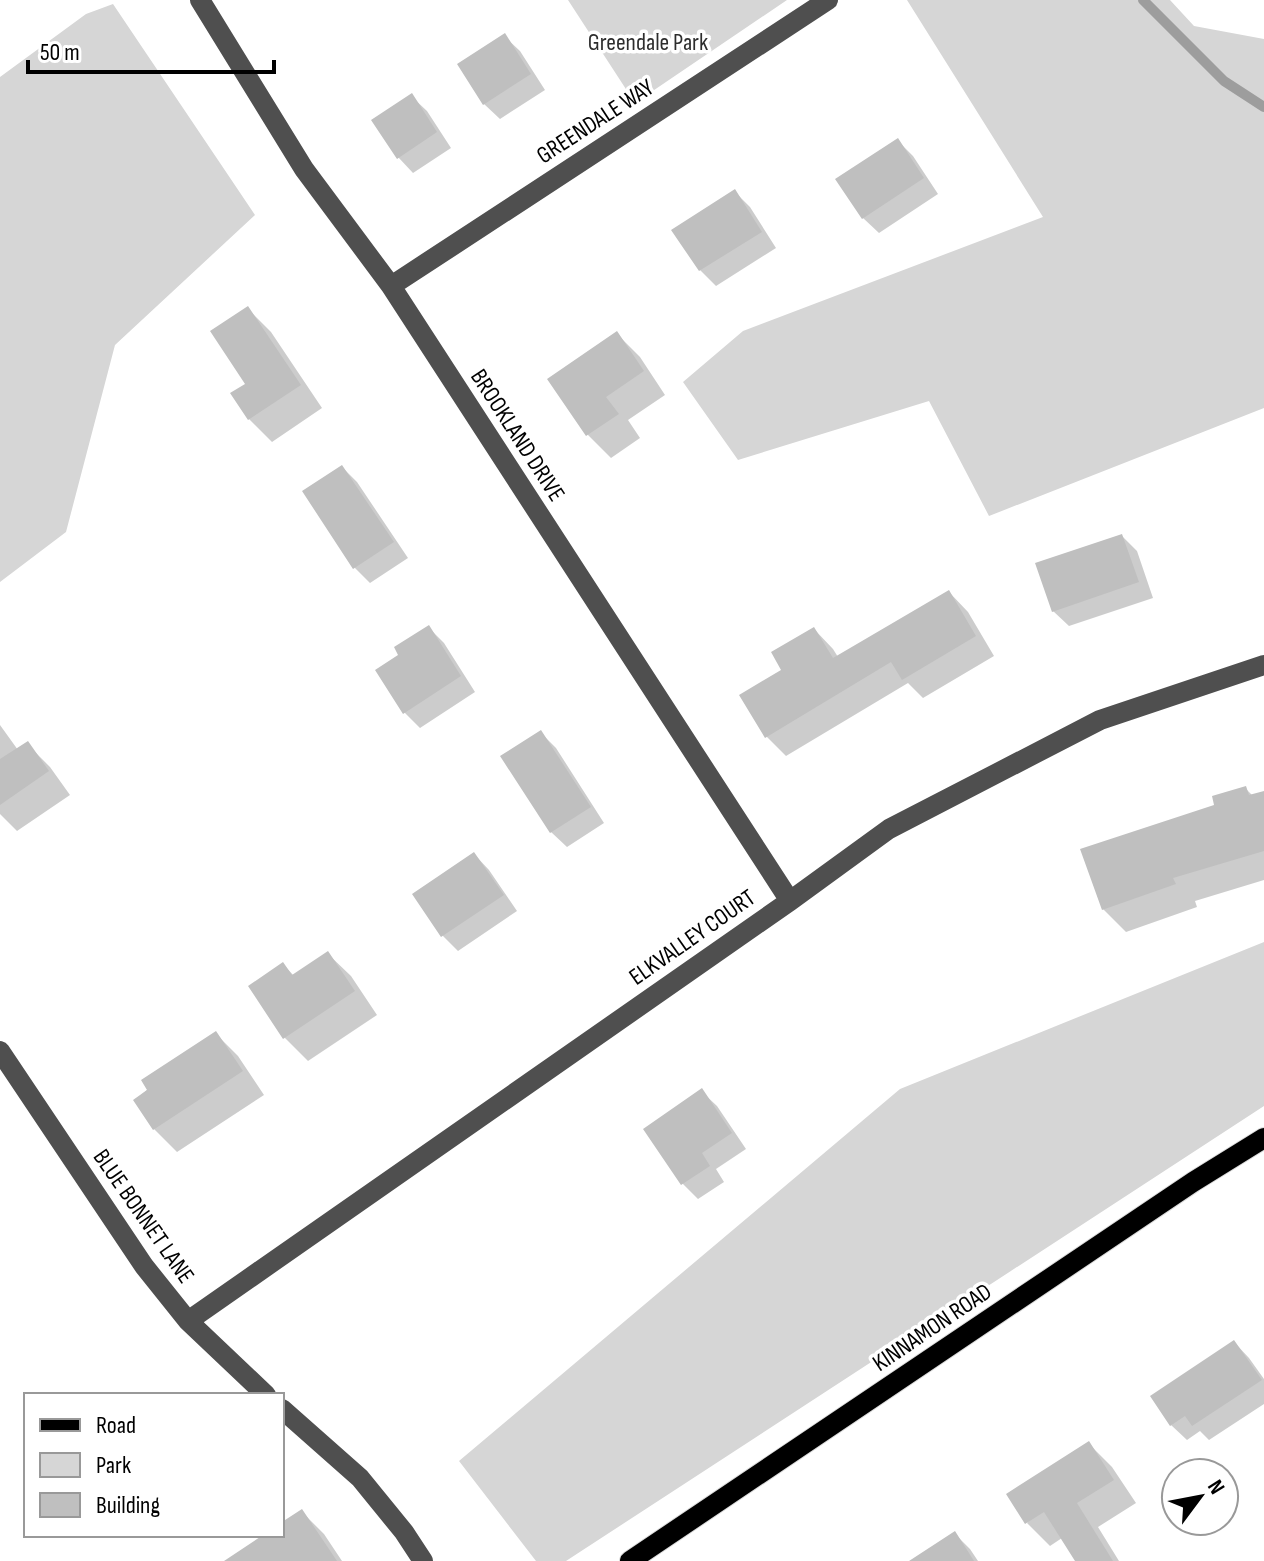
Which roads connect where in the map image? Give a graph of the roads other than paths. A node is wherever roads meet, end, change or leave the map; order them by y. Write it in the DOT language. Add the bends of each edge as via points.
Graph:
graph roads {
  1 [pos="200,0"];
  2 [pos="828,0"];
  3 [pos="391,286"];
  4 [pos="1264,665"];
  5 [pos="790,901"];
  6 [pos="0,1051"];
  7 [pos="1264,1138"];
  8 [pos="188,1321"];
  9 [pos="264,1393"];
  10 [pos="284,1411"];
  11 [pos="423,1561"];
  12 [pos="630,1561"];
  1 -- 3 [label="street, BROOKLAND DRIVE" via="304,169"];
  2 -- 3 [label="street, GREENDALE WAY"];
  3 -- 5 [label="street, BROOKLAND DRIVE"];
  4 -- 5 [label="street, ELKVALLEY COURT" via="1100,720 889,829"];
  5 -- 8 [label="street, ELKVALLEY COURT"];
  6 -- 8 [label="street, BLUE BONNET LANE" via="135,1254"];
  7 -- 12 [label="main road, KINNAMON ROAD"];
  8 -- 9 [label="street, BLUE BONNET LANE"];
  10 -- 11 [label="street" via="360,1478"];
}
